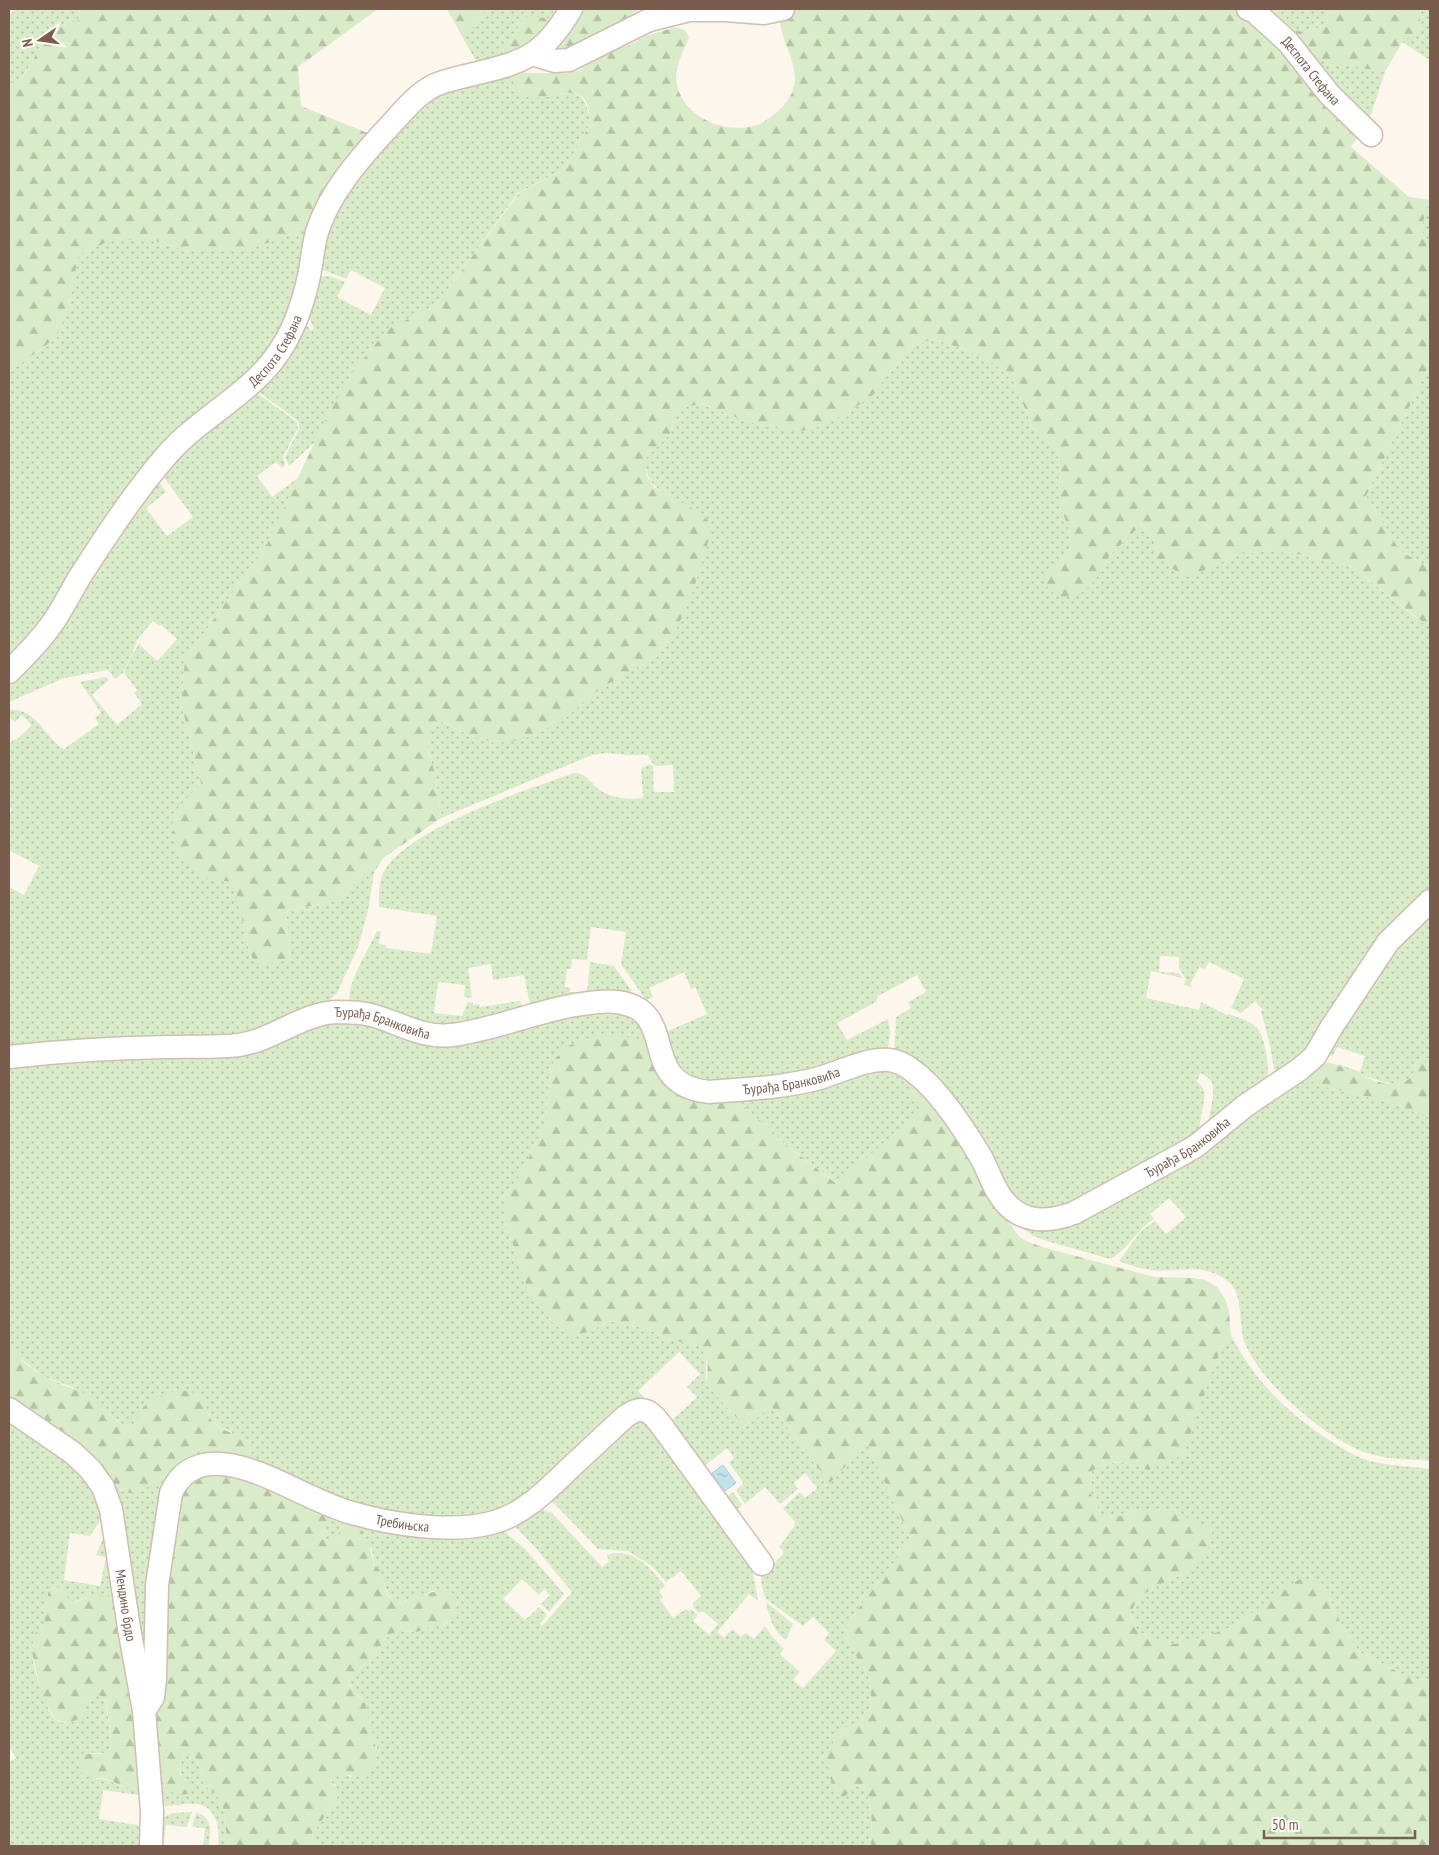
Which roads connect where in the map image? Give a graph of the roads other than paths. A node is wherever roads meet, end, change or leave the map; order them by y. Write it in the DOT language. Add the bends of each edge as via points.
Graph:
graph roads {
  1 [pos="572,9"];
  2 [pos="783,9"];
  3 [pos="1248,9"];
  4 [pos="532,54"];
  5 [pos="1372,135"];
  6 [pos="9,672"];
  7 [pos="1430,901"];
  8 [pos="9,1057"];
  9 [pos="9,1409"];
  10 [pos="762,1564"];
  11 [pos="144,1711"];
  12 [pos="151,1846"];
  1 -- 4 [label="street, Деспота Стефана" via="557,31"];
  2 -- 4 [label="street" via="764,13 689,10 649,20 569,60 556,61"];
  3 -- 5 [label="street, Деспота Стефана" via="1288,42 1329,94"];
  4 -- 6 [label="street, Деспота Стефана" via="514,64 434,86 418,96 360,159 331,199 317,232 308,279 292,330 283,347 247,387 167,454 126,508 54,621"];
  7 -- 8 [label="street, Ђурађа Бранковића" via="1388,942 1308,1063 1245,1106 1196,1146 1074,1213 1052,1219 1031,1218 1010,1208 996,1190 980,1156 956,1118 930,1086 914,1071 899,1063 890,1060 861,1064 789,1084 697,1091 684,1087 671,1077 651,1021 637,1009 615,1002 592,1002 552,1009 453,1035 428,1035 370,1015 336,1012 311,1017 255,1041 240,1044 63,1051"];
  9 -- 11 [label="street, Мендино брдо" via="73,1453 103,1487 111,1509"];
  10 -- 11 [label="street, Требињска" via="664,1428 643,1410 626,1416 525,1507 506,1518 475,1526 430,1527 357,1515 254,1471 222,1464 203,1465 188,1471 177,1481 171,1493 157,1585 153,1698"];
  11 -- 12 [label="street, Мендино брдо" via="152,1811"];
}
